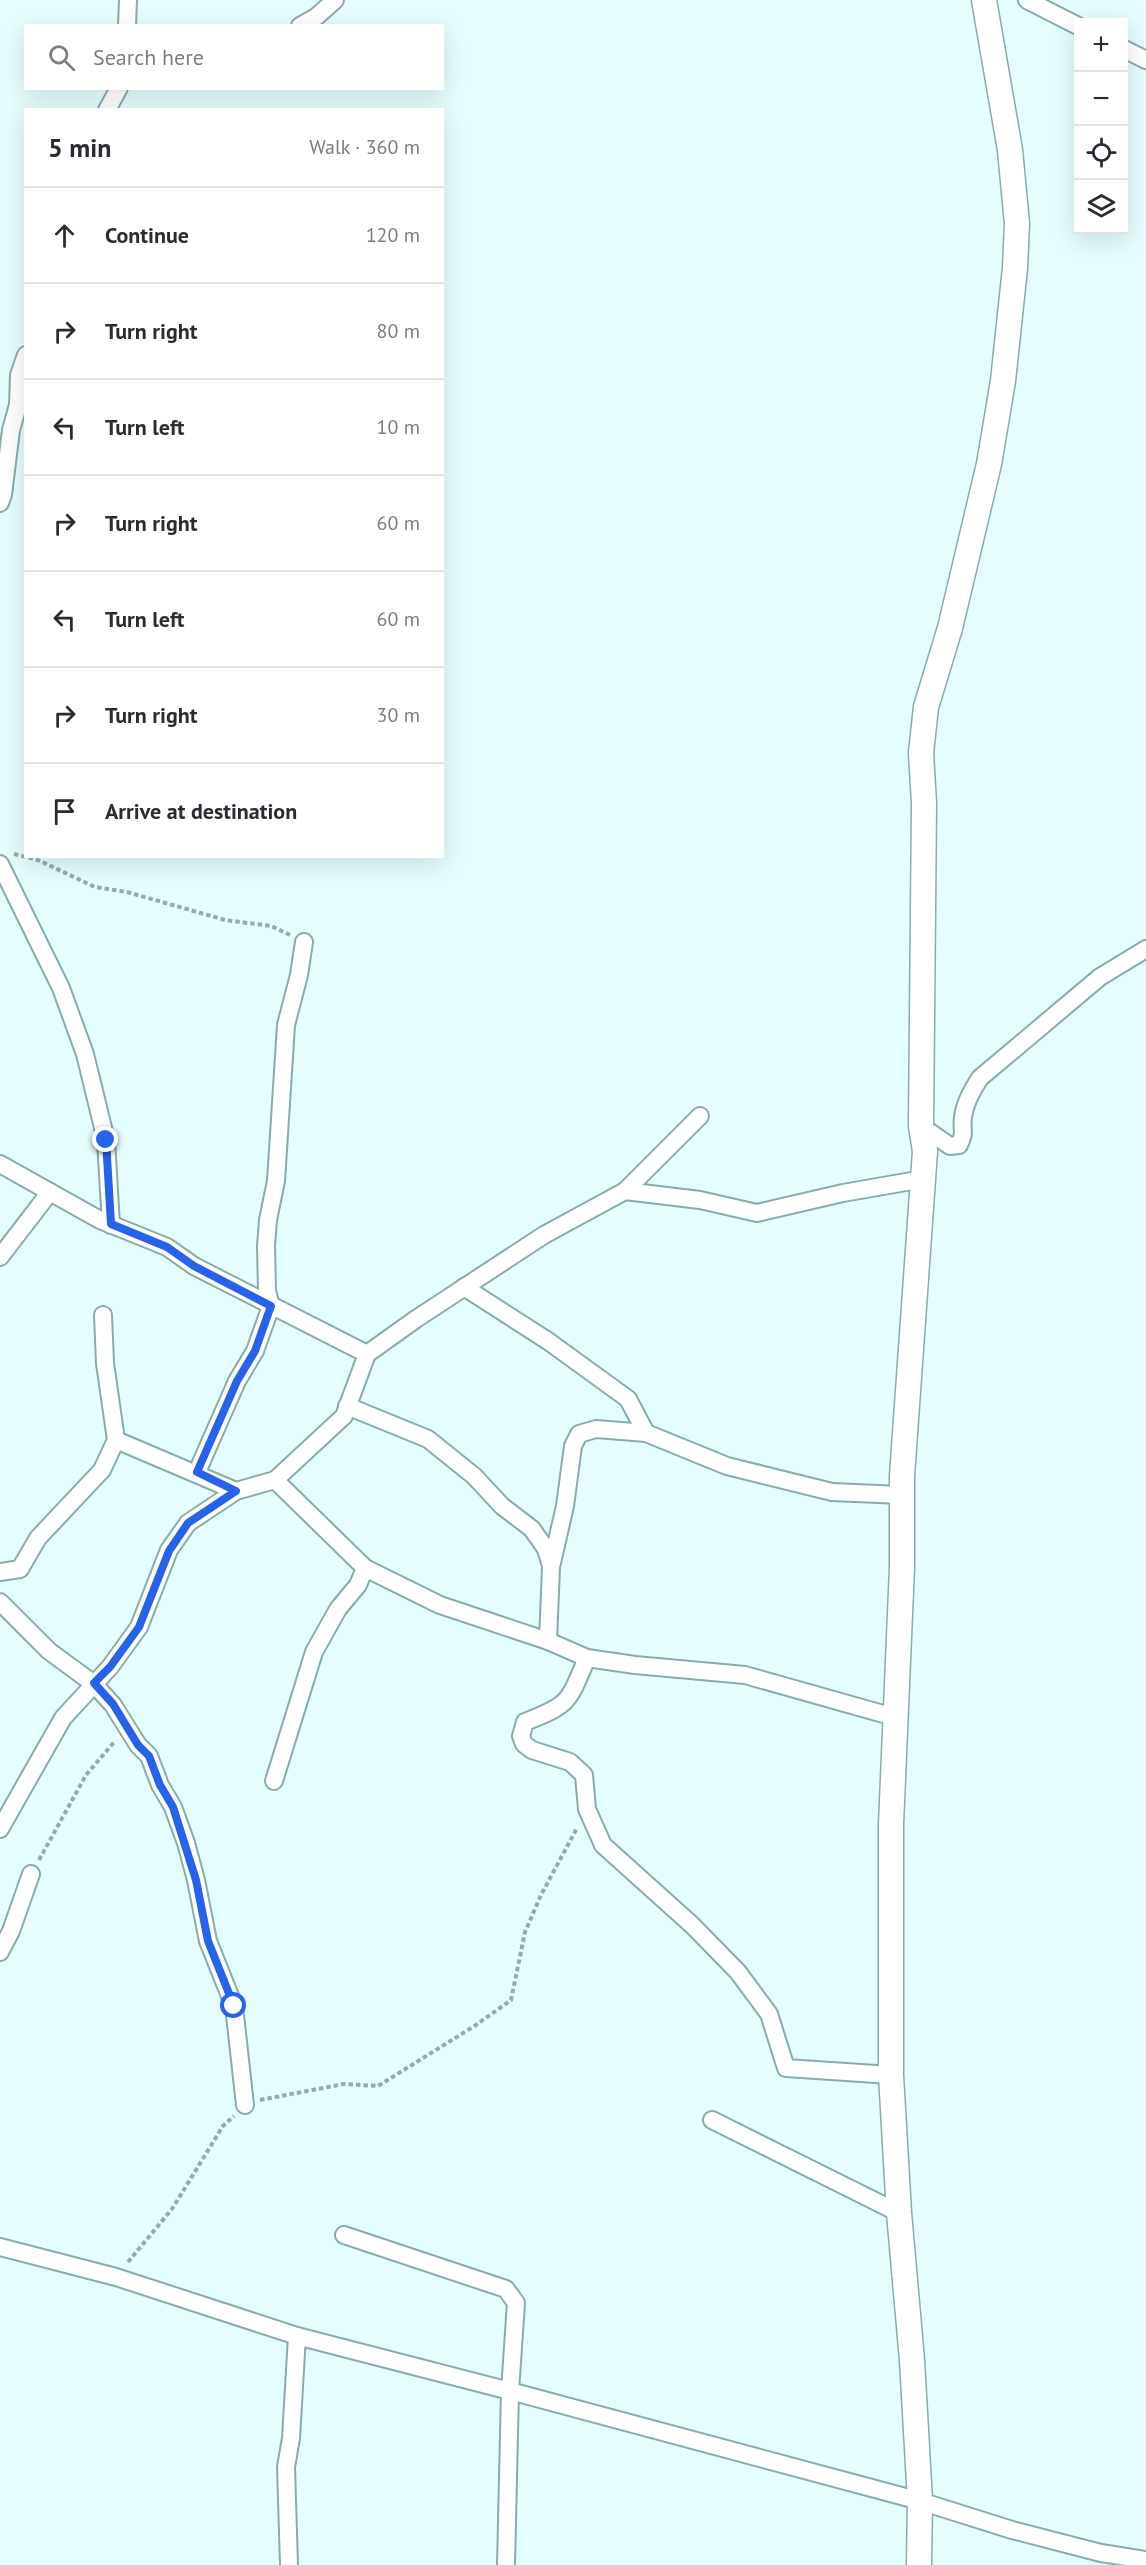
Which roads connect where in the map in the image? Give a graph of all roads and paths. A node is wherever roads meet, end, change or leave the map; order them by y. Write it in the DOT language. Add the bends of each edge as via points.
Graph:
graph roads {
  1 [pos="128,0"];
  2 [pos="335,0"];
  3 [pos="984,0"];
  4 [pos="1027,0"];
  5 [pos="127,24"];
  6 [pos="304,24"];
  7 [pos="1074,24"];
  8 [pos="1128,51"];
  9 [pos="1146,60"];
  10 [pos="118,90"];
  11 [pos="108,108"];
  12 [pos="24,361"];
  13 [pos="0,503"];
  14 [pos="2,858"];
  15 [pos="304,942"];
  16 [pos="1146,950"];
  17 [pos="700,1116"];
  18 [pos="921,1126"];
  19 [pos="0,1164"];
  20 [pos="924,1179"];
  21 [pos="625,1191"];
  22 [pos="50,1192"];
  23 [pos="111,1224"];
  24 [pos="0,1257"];
  25 [pos="464,1287"];
  26 [pos="271,1306"];
  27 [pos="103,1315"];
  28 [pos="367,1354"];
  29 [pos="346,1406"];
  30 [pos="646,1433"];
  31 [pos="116,1440"];
  32 [pos="197,1472"];
  33 [pos="275,1480"];
  34 [pos="236,1491"];
  35 [pos="902,1495"];
  36 [pos="552,1567"];
  37 [pos="365,1569"];
  38 [pos="0,1572"];
  39 [pos="0,1602"];
  40 [pos="548,1641"];
  41 [pos="587,1658"];
  42 [pos="94,1683"];
  43 [pos="894,1717"];
  44 [pos="128,1726"];
  45 [pos="274,1781"];
  46 [pos="587,1809"];
  47 [pos="0,1829"];
  48 [pos="31,1874"];
  49 [pos="0,1952"];
  50 [pos="891,2075"];
  51 [pos="245,2105"];
  52 [pos="712,2120"];
  53 [pos="898,2213"];
  54 [pos="344,2235"];
  55 [pos="0,2247"];
  56 [pos="116,2277"];
  57 [pos="297,2337"];
  58 [pos="510,2391"];
  59 [pos="920,2501"];
  60 [pos="1146,2560"];
  61 [pos="289,2565"];
  62 [pos="506,2565"];
  63 [pos="919,2565"];
  1 -- 5 [label="street"];
  2 -- 6 [label="street"];
  3 -- 18 [label="street" via="1010,150 1017,224 1015,268 989,464 950,628 926,707 921,753"];
  4 -- 7 [label="street"];
  8 -- 9 [label="street"];
  10 -- 11 [label="street"];
  12 -- 13 [label="street"];
  14 -- 15 [label="path" via="38,860 95,887 128,892 225,920 271,926"];
  14 -- 23 [label="street" via="61,988 85,1054 106,1140"];
  15 -- 26 [label="street" via="286,1025 276,1181 268,1220 267,1291"];
  16 -- 18 [label="street" via="1100,977 980,1078 968,1098 962,1119 964,1135 959,1145 950,1146"];
  17 -- 21 [label="street"];
  18 -- 20 [label="street"];
  19 -- 22 [label="street"];
  20 -- 21 [label="street" via="843,1192 757,1213 700,1200"];
  20 -- 35 [label="street"];
  21 -- 25 [label="street" via="544,1235"];
  22 -- 23 [label="street"];
  22 -- 24 [label="street"];
  23 -- 26 [label="street" via="167,1247 194,1266"];
  25 -- 28 [label="street"];
  25 -- 30 [label="street" via="628,1399"];
  26 -- 28 [label="street"];
  26 -- 32 [label="street" via="255,1351 237,1381"];
  27 -- 31 [label="street"];
  28 -- 29 [label="street"];
  29 -- 33 [label="street" via="344,1416"];
  29 -- 36 [label="street" via="428,1439 532,1529 546,1549"];
  30 -- 35 [label="street" via="727,1466 832,1492"];
  30 -- 36 [label="street" via="596,1429 579,1434 573,1446"];
  31 -- 32 [label="street"];
  31 -- 38 [label="street" via="102,1470 38,1538 20,1569"];
  32 -- 34 [label="street"];
  33 -- 34 [label="street"];
  33 -- 37 [label="street"];
  34 -- 42 [label="street" via="188,1523 169,1551 139,1627"];
  35 -- 43 [label="street"];
  36 -- 40 [label="street"];
  37 -- 40 [label="street" via="440,1605"];
  37 -- 45 [label="street" via="314,1652"];
  39 -- 42 [label="street" via="49,1651"];
  40 -- 41 [label="street"];
  41 -- 43 [label="street" via="745,1675"];
  41 -- 46 [label="street" via="570,1698 562,1706 525,1722 521,1736 532,1750 570,1762 584,1775"];
  42 -- 44 [label="street"];
  42 -- 47 [label="street" via="63,1718"];
  43 -- 50 [label="street"];
  44 -- 48 [label="path" via="86,1775"];
  44 -- 51 [label="street" via="149,1756 186,1843 208,1941 234,2006"];
  46 -- 50 [label="street" via="603,1845 738,1972 769,2014 786,2068"];
  46 -- 51 [label="path" via="525,1932 511,2000 378,2086 344,2085"];
  48 -- 49 [label="street"];
  50 -- 53 [label="street"];
  51 -- 56 [label="path" via="223,2126 172,2209"];
  52 -- 53 [label="street"];
  53 -- 59 [label="street"];
  54 -- 58 [label="street" via="506,2289 516,2303"];
  55 -- 56 [label="street"];
  56 -- 57 [label="street"];
  57 -- 58 [label="street"];
  57 -- 61 [label="street" via="286,2467"];
  58 -- 59 [label="street"];
  58 -- 62 [label="street"];
  59 -- 60 [label="street" via="1012,2530 1101,2553"];
  59 -- 63 [label="street"];
}
